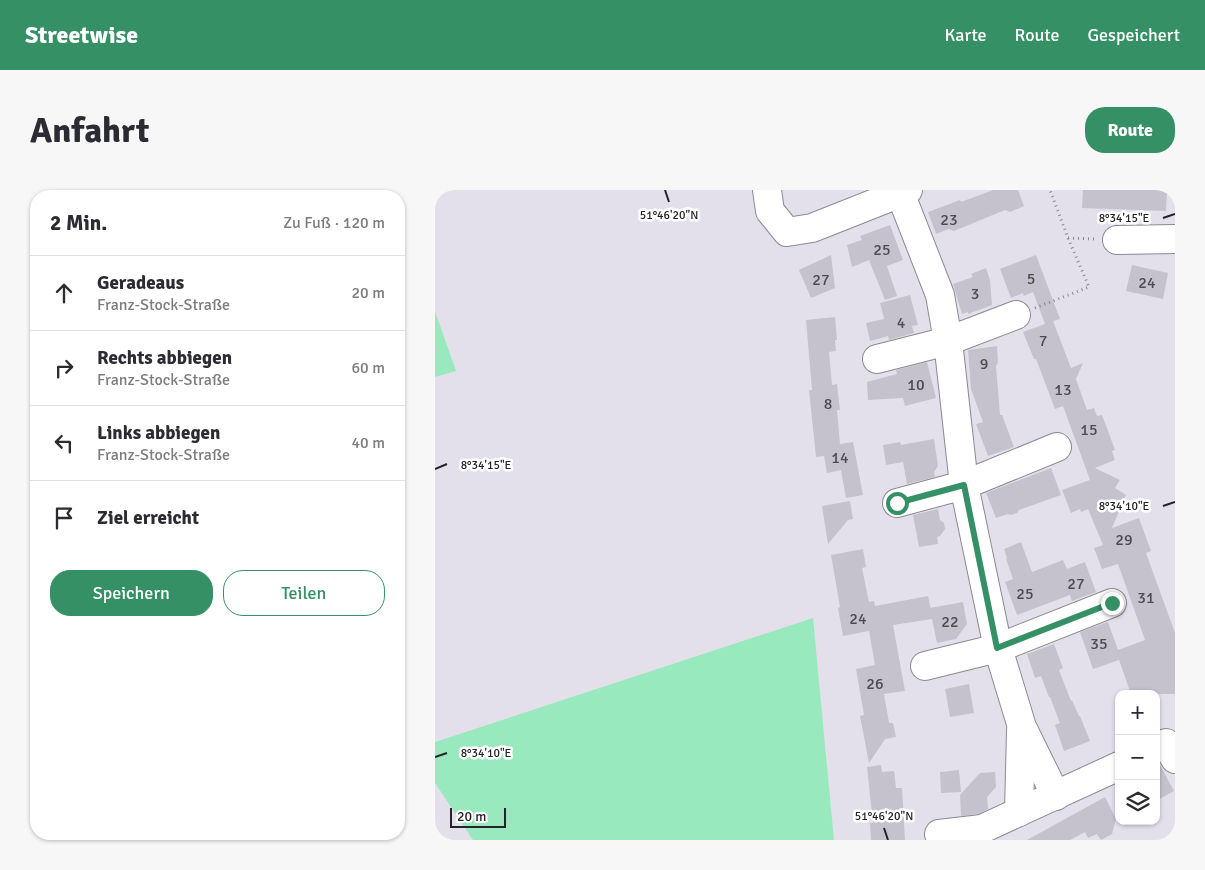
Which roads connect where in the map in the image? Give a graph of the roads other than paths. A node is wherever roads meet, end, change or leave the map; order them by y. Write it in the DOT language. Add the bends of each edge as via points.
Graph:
graph roads {
  1 [pos="767,190"];
  2 [pos="903,191"];
  3 [pos="1175,239"];
  4 [pos="1117,240"];
  5 [pos="1016,315"];
  6 [pos="948,341"];
  7 [pos="877,359"];
  8 [pos="1057,447"];
  9 [pos="964,485"];
  10 [pos="897,503"];
  11 [pos="1112,603"];
  12 [pos="997,648"];
  13 [pos="925,666"];
  14 [pos="1021,727"];
  15 [pos="1160,746"];
  16 [pos="1175,759"];
  17 [pos="1115,768"];
  18 [pos="1056,796"];
  19 [pos="1019,812"];
  20 [pos="939,834"];
  1 -- 2 [label="street" via="771,211 787,232 812,228"];
  2 -- 6 [label="street" via="940,296"];
  3 -- 4 [label="street"];
  5 -- 6 [label="street"];
  6 -- 7 [label="street"];
  6 -- 9 [label="street"];
  8 -- 9 [label="street"];
  9 -- 10 [label="street"];
  9 -- 12 [label="street"];
  11 -- 12 [label="street"];
  12 -- 13 [label="street"];
  12 -- 14 [label="street"];
  14 -- 18 [label="street"];
  14 -- 19 [label="street"];
  15 -- 16 [label="street" via="1166,743"];
  17 -- 18 [label="street"];
  18 -- 19 [label="street"];
  19 -- 20 [label="street" via="981,829"];
}
